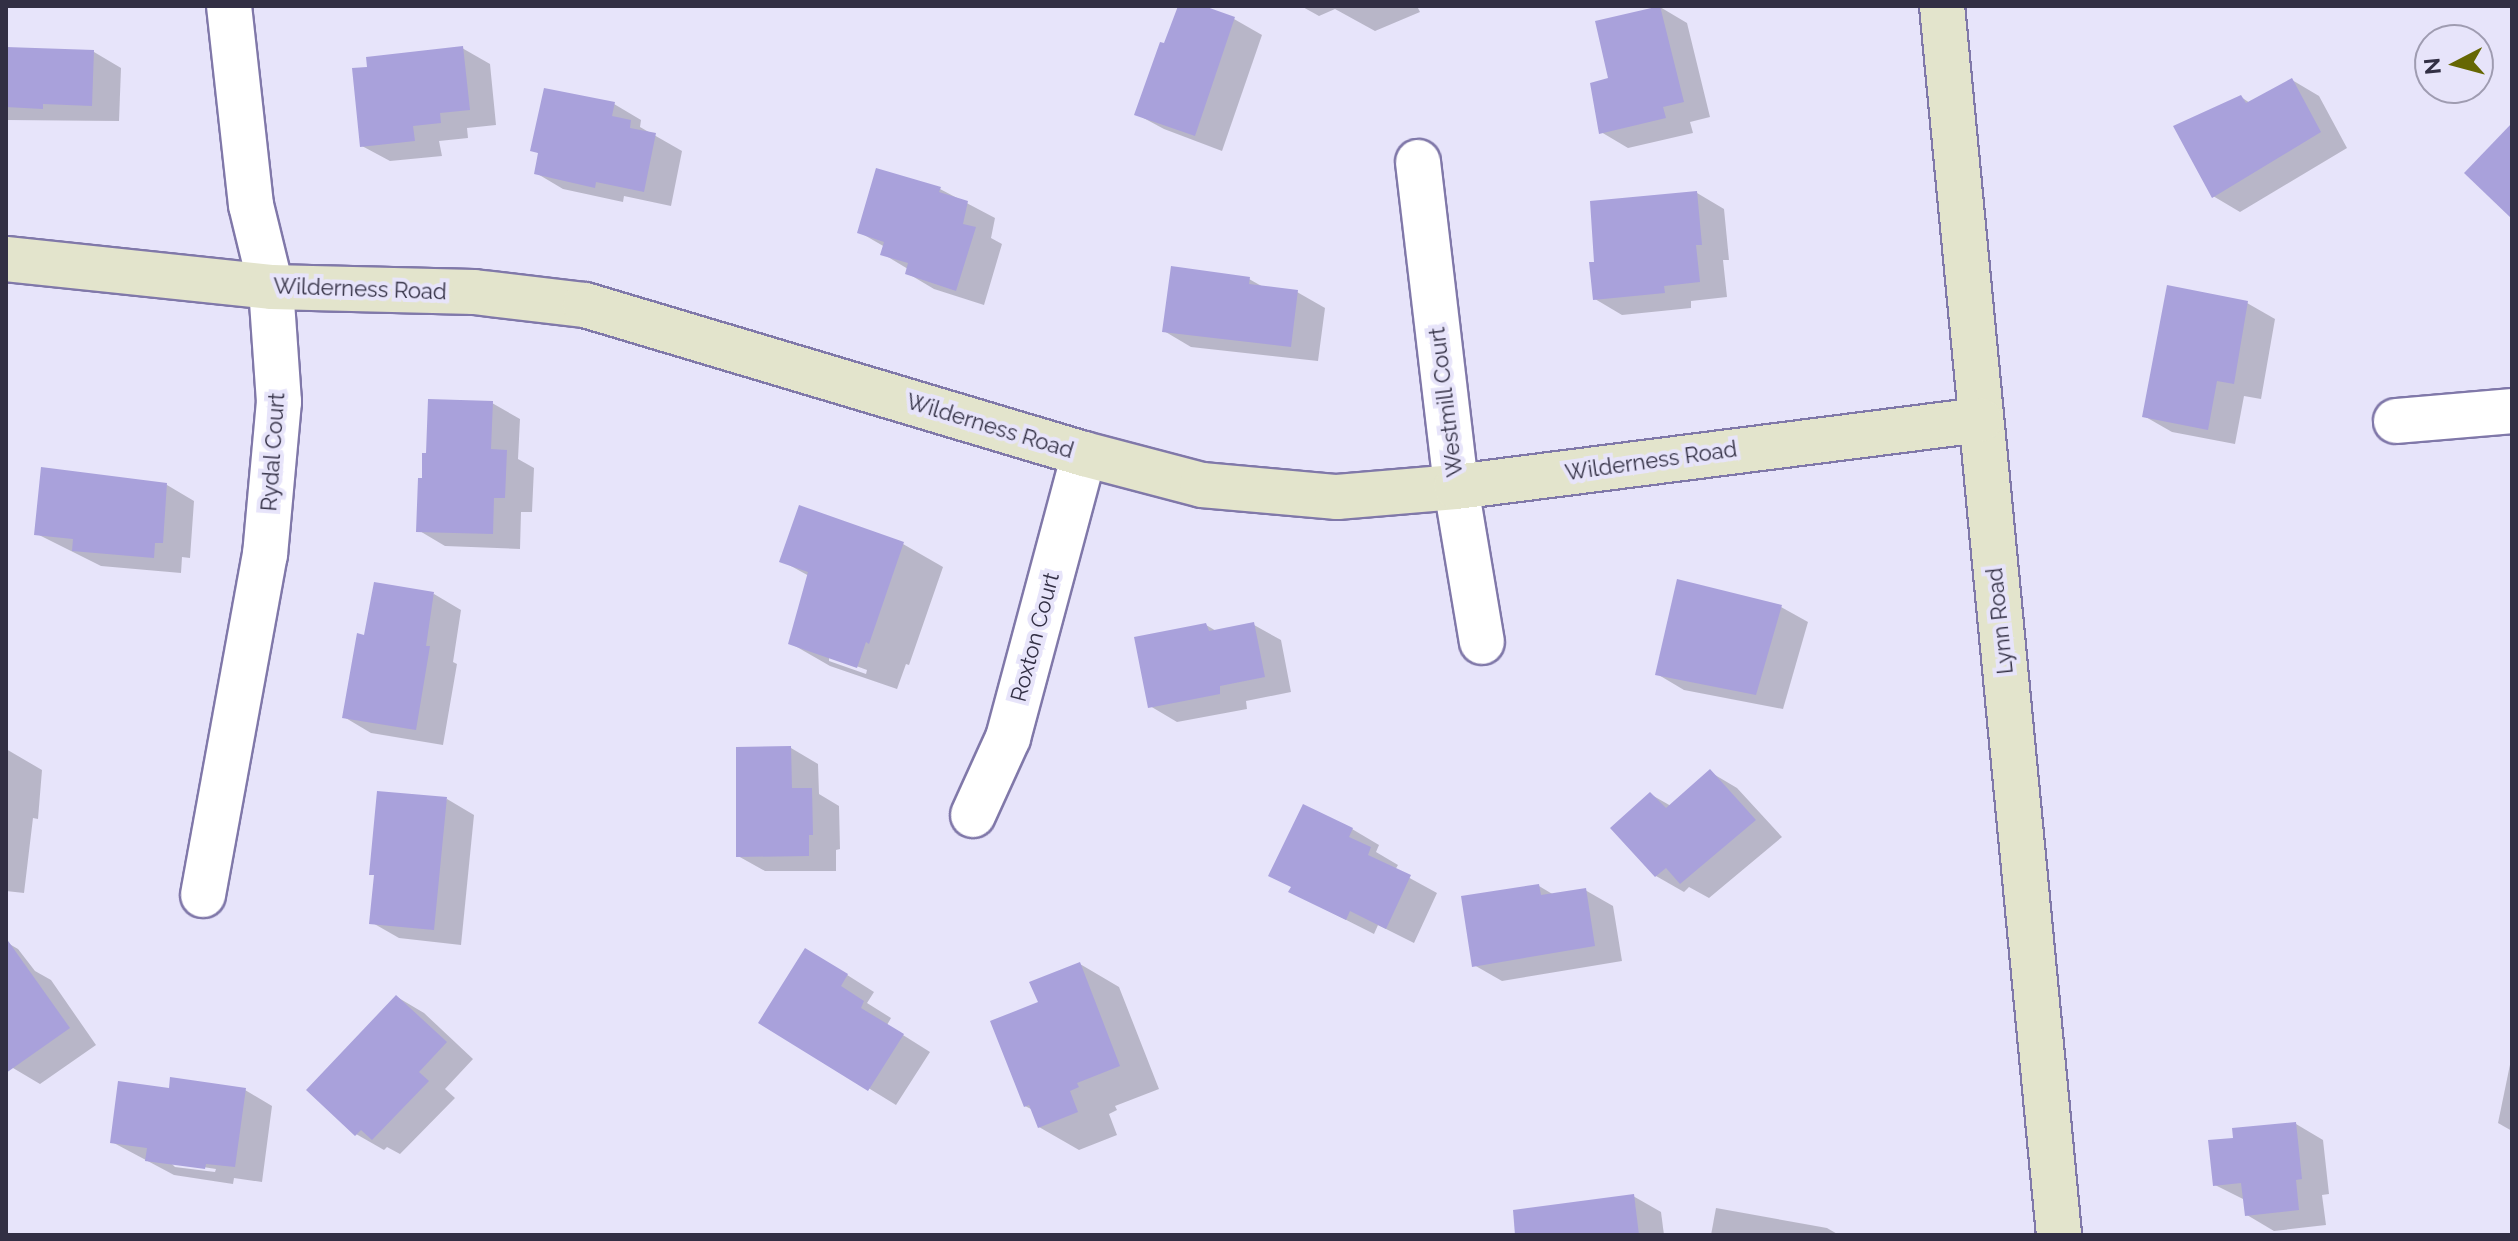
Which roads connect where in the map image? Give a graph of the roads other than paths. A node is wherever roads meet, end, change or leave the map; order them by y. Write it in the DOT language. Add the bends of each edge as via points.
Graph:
graph roads {
  1 [pos="229,6"];
  2 [pos="1942,6"];
  3 [pos="1418,162"];
  4 [pos="6,259"];
  5 [pos="271,287"];
  6 [pos="2512,411"];
  7 [pos="1980,420"];
  8 [pos="2396,421"];
  9 [pos="1084,454"];
  10 [pos="1456,487"];
  11 [pos="1482,642"];
  12 [pos="973,815"];
  13 [pos="203,895"];
  14 [pos="2059,1235"];
  1 -- 5 [label="street, Rydal Court" via="251,205"];
  2 -- 7 [label="street, Lynn Road"];
  3 -- 10 [label="street, Westmill Court"];
  4 -- 5 [label="street, Wilderness Road"];
  5 -- 9 [label="street, Wilderness Road" via="474,292 585,305"];
  5 -- 13 [label="street, Rydal Court" via="279,402 265,555"];
  6 -- 8 [label="street"];
  7 -- 10 [label="street, Wilderness Road"];
  7 -- 14 [label="street, Lynn Road"];
  9 -- 10 [label="street, Wilderness Road" via="1202,485 1322,496"];
  9 -- 12 [label="street, Roxton Court" via="1008,738"];
  10 -- 11 [label="street, Westmill Court"];
}
